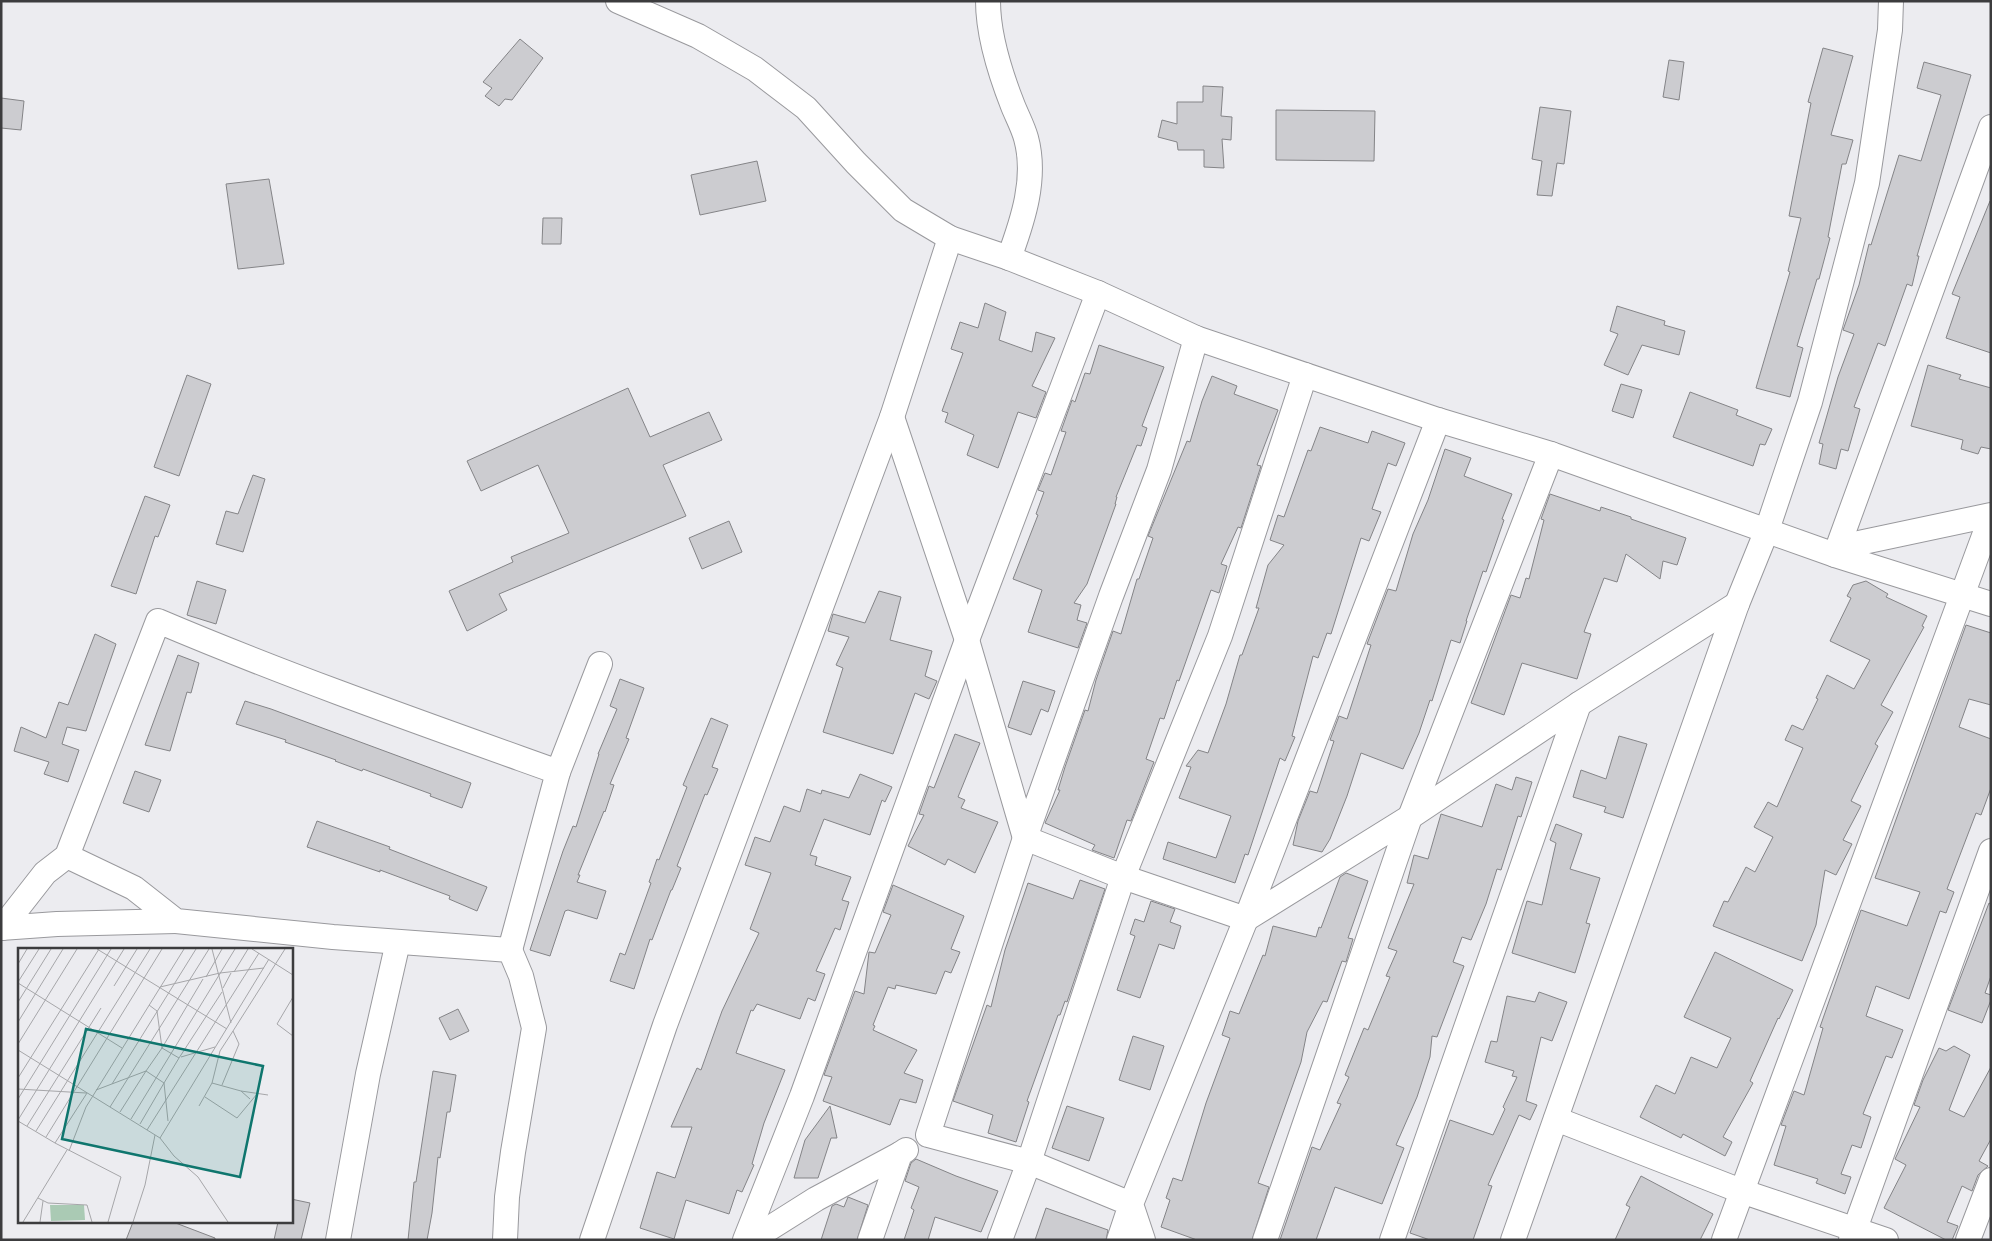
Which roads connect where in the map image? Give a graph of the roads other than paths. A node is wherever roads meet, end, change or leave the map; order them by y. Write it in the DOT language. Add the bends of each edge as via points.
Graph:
graph roads {
  1 [pos="618,1"];
  2 [pos="988,1"];
  3 [pos="1892,1"];
  4 [pos="1991,127"];
  5 [pos="950,238"];
  6 [pos="1010,258"];
  7 [pos="1098,293"];
  8 [pos="1196,338"];
  9 [pos="1305,375"];
  10 [pos="892,417"];
  11 [pos="1438,420"];
  12 [pos="1551,454"];
  13 [pos="1991,516"];
  14 [pos="1767,530"];
  15 [pos="1838,551"];
  16 [pos="1962,594"];
  17 [pos="1737,604"];
  18 [pos="1991,604"];
  19 [pos="967,640"];
  20 [pos="600,664"];
  21 [pos="1579,704"];
  22 [pos="558,772"];
  23 [pos="1410,817"];
  24 [pos="1025,838"];
  25 [pos="1991,851"];
  26 [pos="67,856"];
  27 [pos="1123,877"];
  28 [pos="1246,919"];
  29 [pos="176,921"];
  30 [pos="2,928"];
  31 [pos="398,942"];
  32 [pos="510,950"];
  33 [pos="1556,1119"];
  34 [pos="928,1135"];
  35 [pos="900,1154"];
  36 [pos="1028,1162"];
  37 [pos="1991,1180"];
  38 [pos="1741,1191"];
  39 [pos="1131,1204"];
  40 [pos="1853,1234"];
  41 [pos="338,1240"];
  42 [pos="505,1240"];
  43 [pos="592,1240"];
  44 [pos="746,1240"];
  45 [pos="751,1240"];
  46 [pos="870,1240"];
  47 [pos="1000,1240"];
  48 [pos="1119,1240"];
  49 [pos="1143,1240"];
  50 [pos="1266,1240"];
  51 [pos="1392,1240"];
  52 [pos="1513,1240"];
  53 [pos="1724,1240"];
  54 [pos="1886,1240"];
  55 [pos="1968,1240"];
  1 -- 5 [label="street" via="698,36 755,69 806,108 903,210"];
  2 -- 6 [label="street" via="998,62 1026,138 1030,169 1028,196"];
  3 -- 14 [label="street" via="1867,183 1810,402"];
  4 -- 15 [label="street"];
  5 -- 6 [label="street"];
  5 -- 10 [label="street"];
  6 -- 7 [label="street"];
  7 -- 8 [label="street"];
  7 -- 19 [label="street"];
  8 -- 9 [label="street"];
  8 -- 24 [label="street" via="1159,470"];
  9 -- 11 [label="street"];
  9 -- 27 [label="street" via="1220,636"];
  10 -- 19 [label="street"];
  10 -- 43 [label="street" via="665,1025"];
  11 -- 12 [label="street"];
  11 -- 28 [label="street"];
  12 -- 14 [label="street"];
  12 -- 23 [label="street"];
  13 -- 15 [label="street"];
  13 -- 16 [label="street"];
  14 -- 15 [label="street"];
  14 -- 17 [label="street"];
  15 -- 16 [label="street"];
  16 -- 18 [label="street"];
  16 -- 38 [label="street"];
  17 -- 21 [label="street"];
  17 -- 33 [label="street"];
  19 -- 24 [label="street"];
  19 -- 44 [label="street" via="802,1096"];
  20 -- 22 [label="street"];
  21 -- 23 [label="street"];
  21 -- 51 [label="street"];
  22 -- 26 [label="street" via="316,685 158,621"];
  22 -- 32 [label="street"];
  23 -- 28 [label="street"];
  23 -- 50 [label="street"];
  24 -- 27 [label="street"];
  24 -- 34 [label="street"];
  25 -- 40 [label="street"];
  26 -- 29 [label="street" via="134,888"];
  26 -- 30 [label="street" via="45,873"];
  27 -- 28 [label="street"];
  27 -- 36 [label="street"];
  28 -- 39 [label="street"];
  29 -- 30 [label="street"];
  29 -- 31 [label="street"];
  31 -- 32 [label="street"];
  31 -- 41 [label="street" via="368,1074"];
  32 -- 42 [label="street" via="521,976 534,1028 513,1152"];
  33 -- 38 [label="street"];
  33 -- 52 [label="street"];
  34 -- 35 [label="street"];
  34 -- 36 [label="street"];
  35 -- 45 [label="street" via="816,1199"];
  35 -- 46 [label="street"];
  36 -- 39 [label="street"];
  36 -- 47 [label="street"];
  37 -- 55 [label="street"];
  38 -- 40 [label="street"];
  38 -- 53 [label="street"];
  39 -- 48 [label="street"];
  39 -- 49 [label="street"];
  40 -- 54 [label="street"];
}
